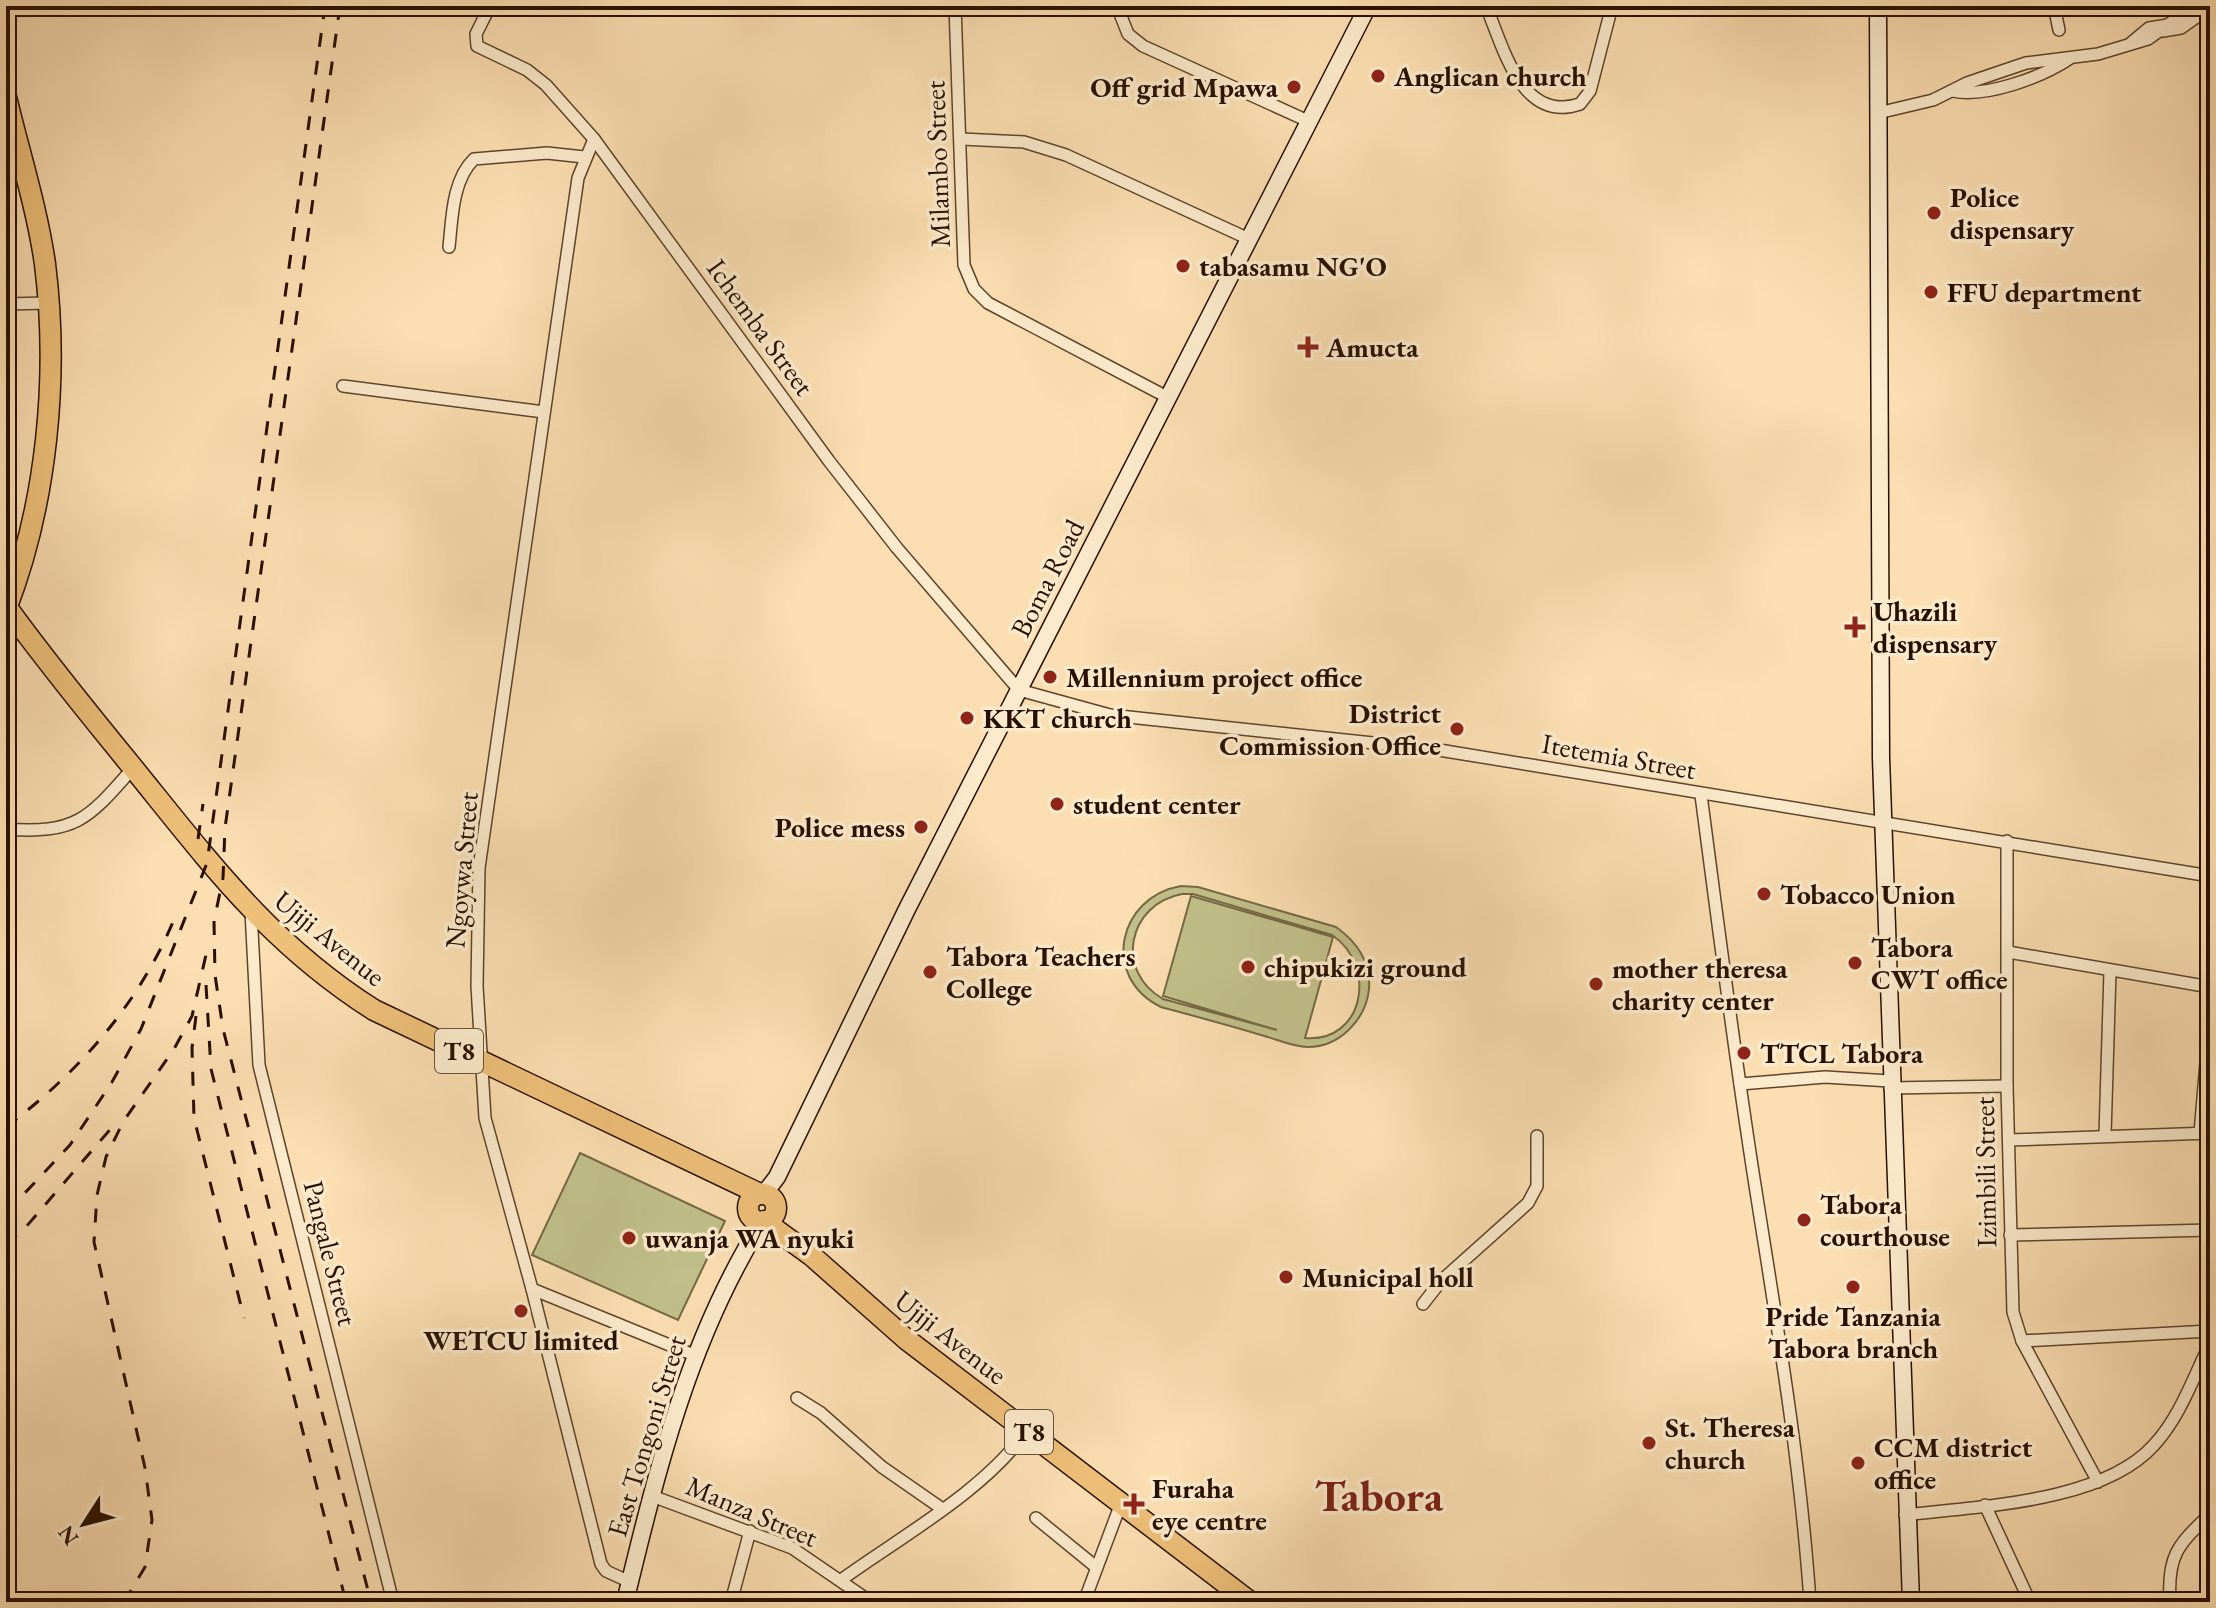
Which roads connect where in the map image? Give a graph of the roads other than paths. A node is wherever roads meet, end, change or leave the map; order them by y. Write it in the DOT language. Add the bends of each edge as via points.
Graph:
graph roads {
  1 [pos="490,6"];
  2 [pos="955,6"];
  3 [pos="1117,6"];
  4 [pos="1486,6"];
  5 [pos="1612,6"];
  6 [pos="1878,6"];
  7 [pos="2054,6"];
  8 [pos="1361,9"];
  9 [pos="2207,10"];
  10 [pos="2059,30"];
  11 [pos="6,97"];
  12 [pos="1878,113"];
  13 [pos="1308,121"];
  14 [pos="594,139"];
  15 [pos="962,139"];
  16 [pos="584,157"];
  17 [pos="1249,239"];
  18 [pos="449,247"];
  19 [pos="48,303"];
  20 [pos="6,304"];
  21 [pos="343,386"];
  22 [pos="1167,397"];
  23 [pos="544,412"];
  24 [pos="6,607"];
  25 [pos="1019,690"];
  26 [pos="133,768"];
  27 [pos="1701,795"];
  28 [pos="1884,823"];
  29 [pos="6,829"];
  30 [pos="2007,841"];
  31 [pos="2210,876"];
  32 [pos="251,911"];
  33 [pos="2008,952"];
  34 [pos="2110,972"];
  35 [pos="2210,987"];
  36 [pos="2210,1015"];
  37 [pos="479,1059"];
  38 [pos="1740,1084"];
  39 [pos="1890,1084"];
  40 [pos="2007,1086"];
  41 [pos="2205,1133"];
  42 [pos="2105,1135"];
  43 [pos="1537,1136"];
  44 [pos="2009,1140"];
  45 [pos="762,1208"];
  46 [pos="2210,1230"];
  47 [pos="2010,1235"];
  48 [pos="532,1289"];
  49 [pos="1423,1304"];
  50 [pos="2210,1331"];
  51 [pos="2022,1341"];
  52 [pos="2210,1344"];
  53 [pos="694,1355"];
  54 [pos="797,1398"];
  55 [pos="1026,1431"];
  56 [pos="2098,1482"];
  57 [pos="652,1496"];
  58 [pos="1985,1505"];
  59 [pos="1120,1506"];
  60 [pos="941,1508"];
  61 [pos="2210,1514"];
  62 [pos="1905,1515"];
  63 [pos="1036,1518"];
  64 [pos="750,1531"];
  65 [pos="1096,1567"];
  66 [pos="841,1580"];
  67 [pos="630,1582"];
  68 [pos="393,1602"];
  69 [pos="625,1602"];
  70 [pos="731,1602"];
  71 [pos="871,1602"];
  72 [pos="1084,1602"];
  73 [pos="1250,1602"];
  74 [pos="1810,1602"];
  75 [pos="1911,1602"];
  76 [pos="2030,1602"];
  77 [pos="2170,1602"];
  1 -- 14 [label="street, Ichemba Street" via="476,34 477,46 546,85"];
  2 -- 15 [label="street, Milambo Street"];
  3 -- 13 [label="street" via="1128,34 1143,46"];
  4 -- 5 [label="street" via="1529,95 1542,105 1560,107 1580,104 1590,91"];
  6 -- 12 [label="main road"];
  7 -- 10 [label="street"];
  8 -- 13 [label="main road, Boma Road"];
  9 -- 12 [label="street" via="2181,28 2166,28 2069,59 2026,63 1920,104"];
  11 -- 19 [label="highway" via="39,233"];
  12 -- 28 [label="main road"];
  13 -- 17 [label="main road, Boma Road"];
  14 -- 16 [label="street, Ngoywa Street"];
  14 -- 25 [label="street, Ichemba Street" via="829,461"];
  15 -- 17 [label="street" via="1024,142 1066,155"];
  15 -- 22 [label="street, Milambo Street" via="964,265 974,289 988,303"];
  16 -- 18 [label="street" via="547,153 474,159 454,204"];
  16 -- 23 [label="street, Ngoywa Street"];
  17 -- 22 [label="main road, Boma Road"];
  19 -- 20 [label="street"];
  19 -- 24 [label="highway" via="49,390 39,483 28,543"];
  21 -- 23 [label="street"];
  22 -- 25 [label="main road, Boma Road"];
  23 -- 37 [label="street, Ngoywa Street" via="479,868"];
  24 -- 26 [label="highway, Ujiji Avenue / T8"];
  25 -- 27 [label="street, Itetemia Street" via="1110,715 1439,750"];
  25 -- 45 [label="main road, Boma Road"];
  26 -- 29 [label="street" via="99,806 63,829"];
  26 -- 32 [label="highway, Ujiji Avenue / T8"];
  27 -- 28 [label="street, Itetemia Street"];
  27 -- 38 [label="street"];
  28 -- 30 [label="street, Itetemia Street"];
  28 -- 39 [label="main road"];
  30 -- 31 [label="street, Itetemia Street"];
  30 -- 33 [label="street, Izimbili Street"];
  32 -- 37 [label="highway, Ujiji Avenue / T8" via="337,986 374,1010"];
  32 -- 68 [label="street, Pangale Street" via="259,1065"];
  33 -- 34 [label="street"];
  33 -- 40 [label="street, Izimbili Street"];
  34 -- 35 [label="street"];
  34 -- 42 [label="street"];
  36 -- 41 [label="street"];
  37 -- 45 [label="highway, Ujiji Avenue / T8" via="727,1179"];
  37 -- 48 [label="street, Ngoywa Street" via="485,1118"];
  38 -- 39 [label="street" via="1825,1077"];
  38 -- 74 [label="street" via="1777,1313 1805,1521"];
  39 -- 40 [label="street"];
  39 -- 62 [label="main road"];
  40 -- 44 [label="street, Izimbili Street"];
  41 -- 42 [label="street"];
  42 -- 44 [label="street"];
  43 -- 49 [label="street" via="1537,1186 1528,1203 1441,1281"];
  44 -- 47 [label="street, Izimbili Street"];
  45 -- 53 [label="main road, East Tongoni Street"];
  45 -- 55 [label="highway, Ujiji Avenue / T8" via="906,1339"];
  46 -- 47 [label="street"];
  47 -- 51 [label="street, Izimbili Street" via="2013,1312"];
  48 -- 53 [label="street"];
  48 -- 67 [label="street, Ngoywa Street" via="601,1564"];
  50 -- 51 [label="street"];
  51 -- 56 [label="street, Izimbili Street"];
  52 -- 56 [label="street" via="2170,1426 2154,1446"];
  53 -- 57 [label="main road, East Tongoni Street"];
  54 -- 60 [label="street"];
  55 -- 59 [label="highway, Ujiji Avenue / T8"];
  55 -- 60 [label="street" via="987,1475"];
  56 -- 58 [label="street"];
  57 -- 64 [label="street, Manza Street"];
  57 -- 67 [label="main road, East Tongoni Street"];
  58 -- 62 [label="street"];
  58 -- 76 [label="street"];
  59 -- 65 [label="street"];
  59 -- 73 [label="highway, Ujiji Avenue / T8"];
  60 -- 66 [label="street"];
  61 -- 77 [label="street" via="2178,1545 2170,1566"];
  62 -- 75 [label="main road"];
  63 -- 65 [label="street"];
  64 -- 66 [label="street, Manza Street" via="792,1548"];
  64 -- 70 [label="street"];
  65 -- 72 [label="street"];
  66 -- 71 [label="street, Manza Street"];
  67 -- 69 [label="main road, East Tongoni Street"];
}
